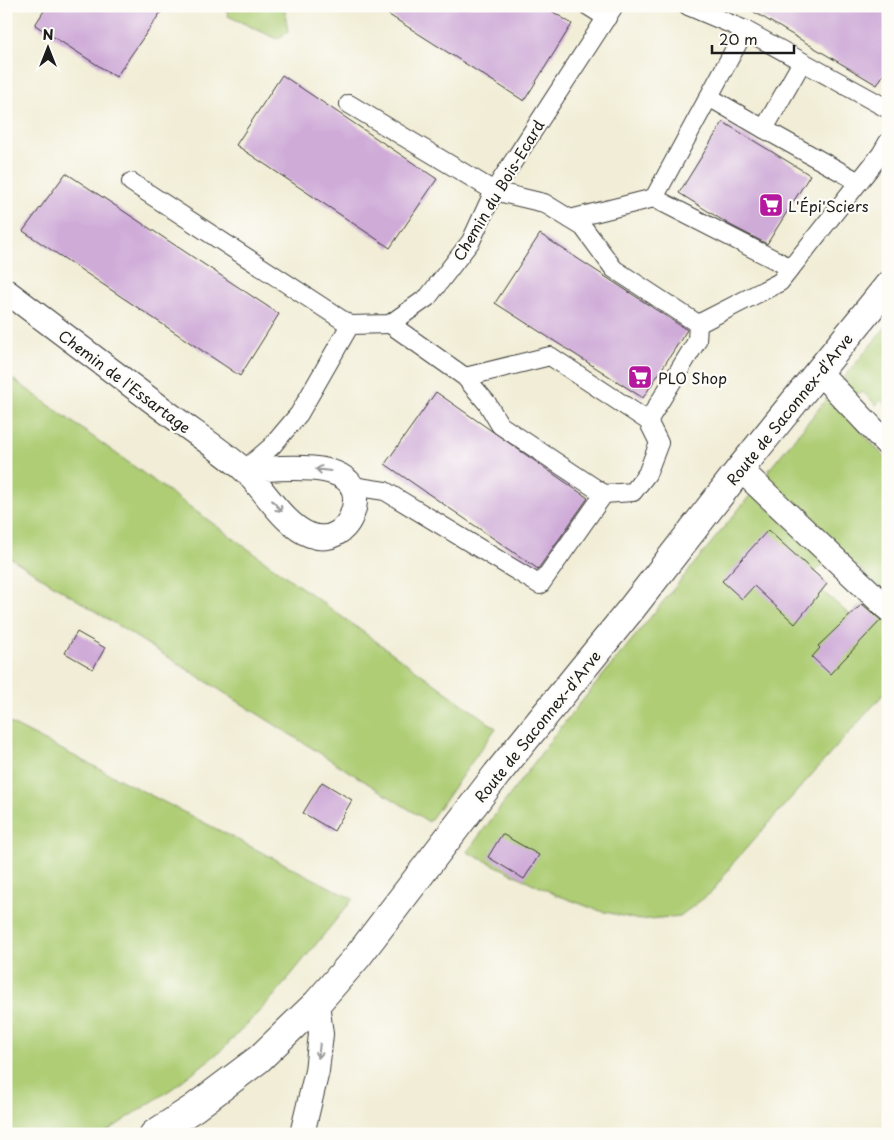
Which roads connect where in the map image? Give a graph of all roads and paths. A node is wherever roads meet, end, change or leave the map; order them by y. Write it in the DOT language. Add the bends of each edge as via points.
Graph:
graph roads {
  1 [pos="588,6"];
  2 [pos="688,6"];
  3 [pos="611,12"];
  4 [pos="746,30"];
  5 [pos="802,62"];
  6 [pos="709,97"];
  7 [pos="349,104"];
  8 [pos="888,109"];
  9 [pos="764,130"];
  10 [pos="888,142"];
  11 [pos="131,182"];
  12 [pos="859,182"];
  13 [pos="494,192"];
  14 [pos="654,198"];
  15 [pos="570,218"];
  16 [pos="791,268"];
  17 [pos="888,286"];
  18 [pos="6,291"];
  19 [pos="350,324"];
  20 [pos="390,324"];
  21 [pos="698,324"];
  22 [pos="819,372"];
  23 [pos="465,377"];
  24 [pos="648,421"];
  25 [pos="888,445"];
  26 [pos="740,469"];
  27 [pos="244,470"];
  28 [pos="352,486"];
  29 [pos="604,494"];
  30 [pos="888,609"];
  31 [pos="317,1003"];
  32 [pos="154,1134"];
  33 [pos="302,1134"];
  1 -- 3 [label="street"];
  2 -- 4 [label="street"];
  3 -- 13 [label="street, Chemin du Bois-Ecard"];
  4 -- 5 [label="street"];
  4 -- 6 [label="street"];
  5 -- 8 [label="street"];
  5 -- 9 [label="street"];
  6 -- 9 [label="street"];
  6 -- 14 [label="street"];
  7 -- 13 [label="street"];
  9 -- 12 [label="street"];
  10 -- 12 [label="street"];
  11 -- 19 [label="street"];
  12 -- 16 [label="street"];
  13 -- 15 [label="street" via="544,203"];
  13 -- 20 [label="street, Chemin du Bois-Ecard" via="471,241 428,297"];
  14 -- 15 [label="street"];
  14 -- 16 [label="street"];
  15 -- 21 [label="street" via="584,227 614,268"];
  16 -- 21 [label="street" via="780,282"];
  17 -- 22 [label="street, Route de Saconnex-d'Arve"];
  18 -- 27 [label="street, Chemin de l'Essartage"];
  19 -- 20 [label="street"];
  19 -- 27 [label="street" via="299,414 272,446"];
  20 -- 23 [label="street"];
  21 -- 24 [label="street" via="697,341"];
  22 -- 25 [label="street"];
  22 -- 26 [label="street, Route de Saconnex-d'Arve"];
  23 -- 24 [label="street" via="550,356"];
  23 -- 29 [label="street" via="500,425"];
  24 -- 29 [label="street" via="659,443 647,474 633,492"];
  26 -- 30 [label="street"];
  26 -- 31 [label="street, Route de Saconnex-d'Arve" via="497,774 358,956"];
  28 -- 27 [label="street, one-way" via="344,476 325,469"];
  27 -- 28 [label="street, Chemin de l'Essartage, one-way" via="291,522 308,534 323,538 341,532 352,516 356,500"];
  28 -- 29 [label="street" via="385,491 540,585"];
  31 -- 32 [label="street, Route de Saconnex-d'Arve" via="260,1059"];
  31 -- 33 [label="street, one-way" via="321,1034 317,1071"];
}
